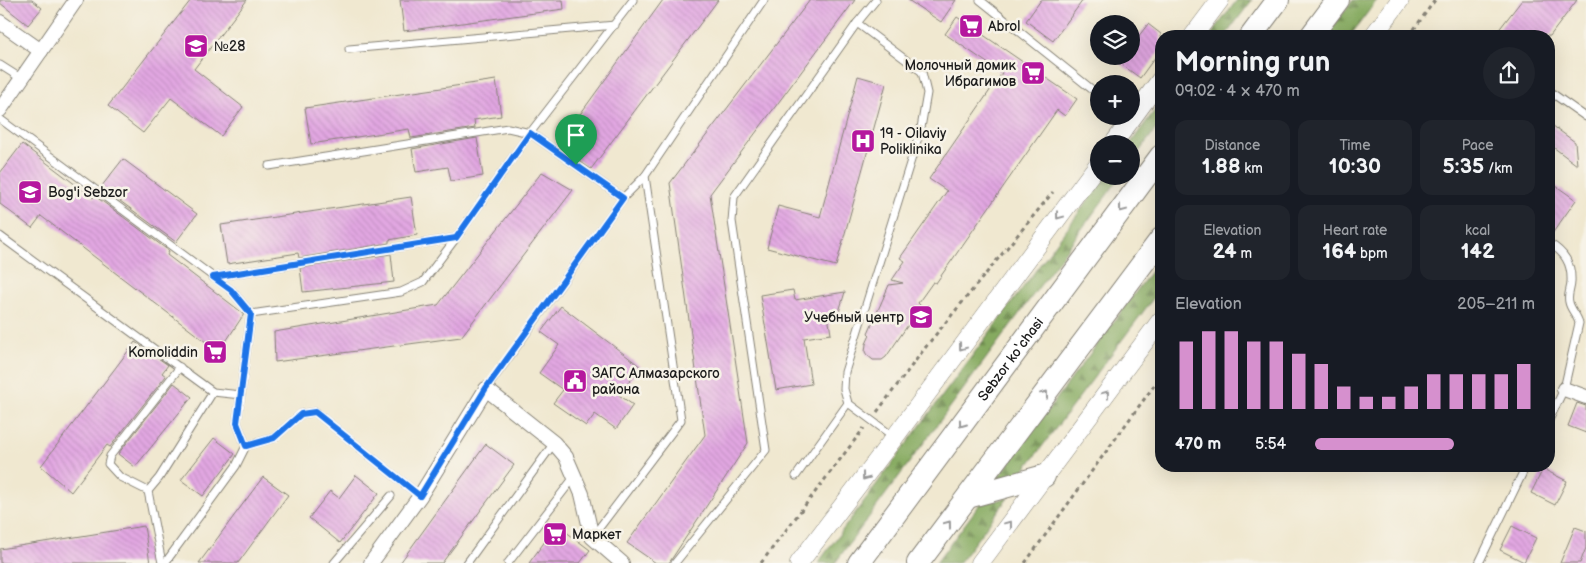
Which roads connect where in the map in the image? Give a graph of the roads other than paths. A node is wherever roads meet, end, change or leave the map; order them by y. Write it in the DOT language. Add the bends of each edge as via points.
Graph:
graph roads {
  1 [pos="76,0"];
  2 [pos="633,0"];
  3 [pos="764,0"];
  4 [pos="876,0"];
  5 [pos="980,0"];
  6 [pos="1220,0"];
  7 [pos="1278,0"];
  8 [pos="1338,0"];
  9 [pos="1400,0"];
  10 [pos="0,22"];
  11 [pos="858,23"];
  12 [pos="615,25"];
  13 [pos="1198,30"];
  14 [pos="1256,30"];
  15 [pos="1316,30"];
  16 [pos="1378,30"];
  17 [pos="349,49"];
  18 [pos="41,51"];
  19 [pos="0,66"];
  20 [pos="22,79"];
  21 [pos="1155,86"];
  22 [pos="1090,88"];
  23 [pos="1555,95"];
  24 [pos="1140,104"];
  25 [pos="0,110"];
  26 [pos="1586,117"];
  27 [pos="0,119"];
  28 [pos="530,133"];
  29 [pos="1155,164"];
  30 [pos="269,166"];
  31 [pos="1090,175"];
  32 [pos="645,176"];
  33 [pos="623,198"];
  34 [pos="0,236"];
  35 [pos="456,238"];
  36 [pos="1155,247"];
  37 [pos="1555,247"];
  38 [pos="213,277"];
  39 [pos="251,314"];
  40 [pos="1155,328"];
  41 [pos="180,367"];
  42 [pos="486,388"];
  43 [pos="1564,389"];
  44 [pos="213,392"];
  45 [pos="241,395"];
  46 [pos="1586,397"];
  47 [pos="848,403"];
  48 [pos="1555,408"];
  49 [pos="894,438"];
  50 [pos="554,443"];
  51 [pos="246,446"];
  52 [pos="1523,472"];
  53 [pos="575,476"];
  54 [pos="796,476"];
  55 [pos="1044,476"];
  56 [pos="148,491"];
  57 [pos="391,496"];
  58 [pos="420,496"];
  59 [pos="968,497"];
  60 [pos="592,537"];
  61 [pos="984,561"];
  62 [pos="164,563"];
  63 [pos="334,563"];
  64 [pos="371,563"];
  65 [pos="468,563"];
  66 [pos="508,563"];
  67 [pos="622,563"];
  68 [pos="675,563"];
  69 [pos="799,563"];
  70 [pos="859,563"];
  71 [pos="918,563"];
  72 [pos="1479,563"];
  1 -- 18 [label="street"];
  2 -- 12 [label="lane"];
  3 -- 32 [label="lane"];
  4 -- 11 [label="lane"];
  5 -- 22 [label="lane"];
  6 -- 13 [label="street"];
  7 -- 14 [label="main road"];
  8 -- 15 [label="main road"];
  9 -- 16 [label="street"];
  10 -- 18 [label="street"];
  11 -- 47 [label="lane" via="922,72 927,94 921,128 844,372"];
  11 -- 68 [label="lane" via="734,197 732,222 766,450"];
  12 -- 17 [label="lane"];
  12 -- 28 [label="lane"];
  18 -- 20 [label="street"];
  19 -- 20 [label="lane"];
  20 -- 25 [label="street"];
  21 -- 24 [label="street"];
  23 -- 26 [label="lane"];
  27 -- 38 [label="lane"];
  28 -- 30 [label="lane" via="508,128"];
  28 -- 33 [label="lane"];
  28 -- 35 [label="lane"];
  29 -- 70 [label="main road, Sebzor ko‘chasi, one-way"];
  31 -- 49 [label="street, one-way"];
  32 -- 33 [label="lane"];
  32 -- 60 [label="lane" via="681,420"];
  33 -- 42 [label="lane"];
  34 -- 41 [label="lane"];
  35 -- 38 [label="lane"];
  35 -- 39 [label="lane" via="423,282 401,292"];
  59 -- 36 [label="main road, one-way"];
  37 -- 43 [label="lane" via="1569,263 1569,304 1579,323"];
  38 -- 39 [label="lane" via="231,290"];
  39 -- 45 [label="lane"];
  55 -- 40 [label="street, one-way"];
  41 -- 44 [label="lane"];
  41 -- 56 [label="lane" via="110,456 108,464 120,477"];
  42 -- 50 [label="street"];
  42 -- 58 [label="street"];
  43 -- 46 [label="street"];
  43 -- 48 [label="lane"];
  44 -- 45 [label="lane"];
  44 -- 56 [label="lane"];
  45 -- 51 [label="lane" via="237,423"];
  47 -- 49 [label="lane"];
  47 -- 54 [label="lane"];
  49 -- 69 [label="street, one-way"];
  50 -- 53 [label="street" via="566,457"];
  50 -- 65 [label="lane"];
  51 -- 58 [label="lane" via="274,438 301,414 315,412"];
  51 -- 62 [label="lane" via="236,466"];
  52 -- 72 [label="lane"];
  53 -- 60 [label="street"];
  53 -- 66 [label="lane"];
  55 -- 59 [label="main road"];
  61 -- 55 [label="street, one-way"];
  56 -- 62 [label="lane"];
  57 -- 63 [label="lane"];
  58 -- 64 [label="street"];
  71 -- 59 [label="main road, one-way"];
  60 -- 67 [label="street"];
}
